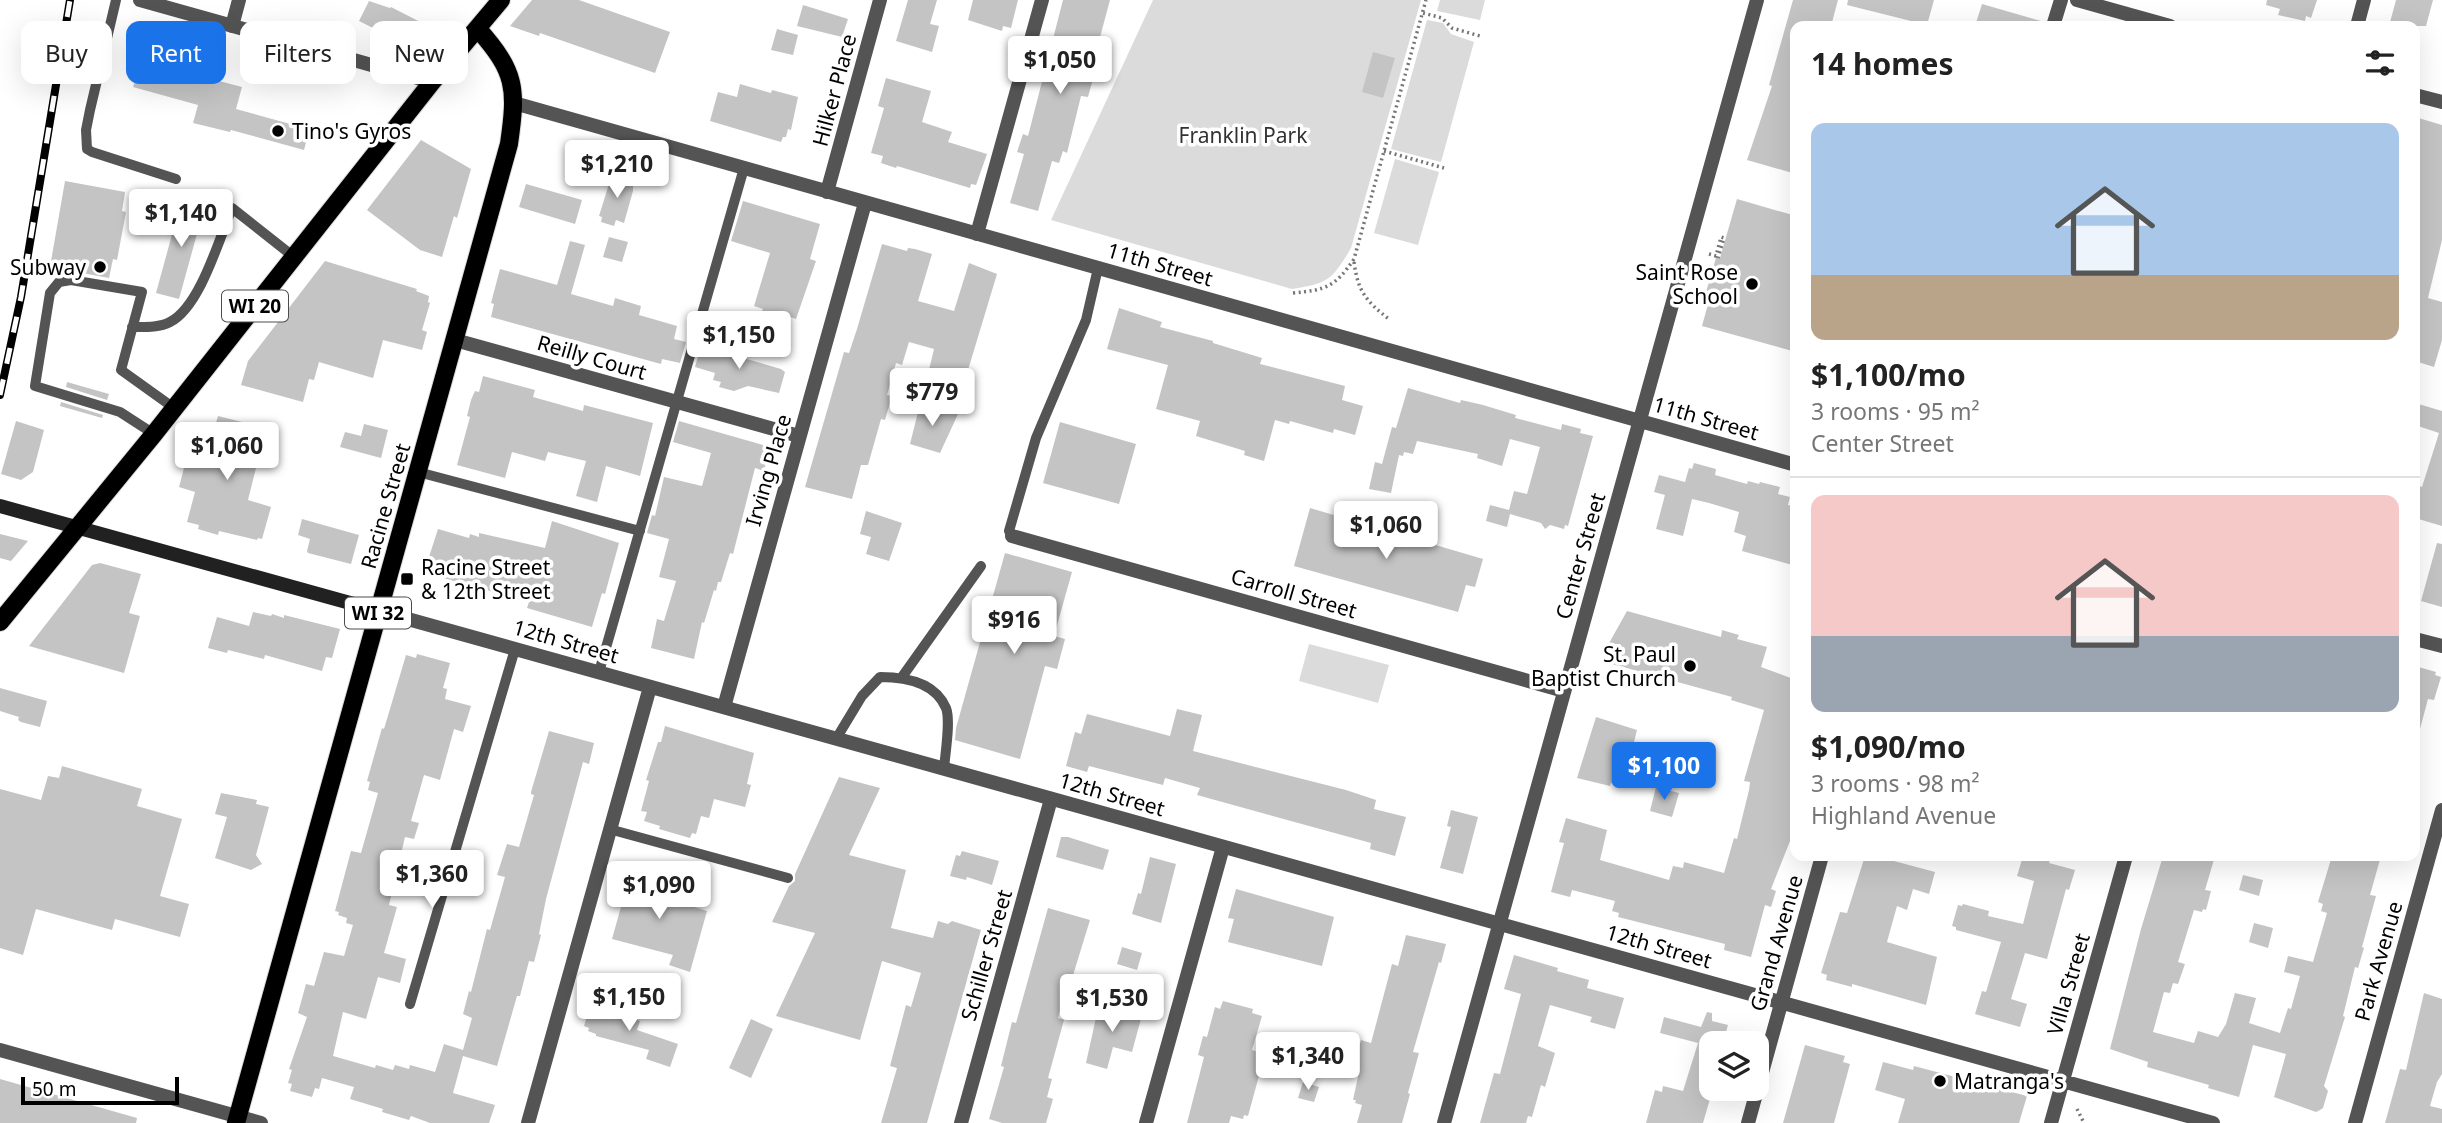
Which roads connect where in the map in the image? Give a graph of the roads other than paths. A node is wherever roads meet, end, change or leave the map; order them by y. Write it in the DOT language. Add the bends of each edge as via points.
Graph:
graph roads {
  1 [pos="116,0"];
  2 [pos="140,0"];
  3 [pos="239,0"];
  4 [pos="501,0"];
  5 [pos="880,0"];
  6 [pos="1042,0"];
  7 [pos="1757,0"];
  8 [pos="2061,0"];
  9 [pos="2077,0"];
  10 [pos="2364,0"];
  11 [pos="2055,21"];
  12 [pos="2153,21"];
  13 [pos="2358,21"];
  14 [pos="232,26"];
  15 [pos="478,29"];
  16 [pos="468,41"];
  17 [pos="370,65"];
  18 [pos="430,84"];
  19 [pos="2420,96"];
  20 [pos="2442,102"];
  21 [pos="514,103"];
  22 [pos="744,168"];
  23 [pos="176,179"];
  24 [pos="827,192"];
  25 [pos="864,203"];
  26 [pos="977,234"];
  27 [pos="293,257"];
  28 [pos="1098,268"];
  29 [pos="132,327"];
  30 [pos="455,340"];
  31 [pos="676,402"];
  32 [pos="174,408"];
  33 [pos="1640,421"];
  34 [pos="154,434"];
  35 [pos="799,436"];
  36 [pos="1790,463"];
  37 [pos="418,472"];
  38 [pos="0,506"];
  39 [pos="75,528"];
  40 [pos="640,531"];
  41 [pos="1012,536"];
  42 [pos="981,566"];
  43 [pos="379,611"];
  44 [pos="0,622"];
  45 [pos="2420,640"];
  46 [pos="2442,646"];
  47 [pos="515,649"];
  48 [pos="599,673"];
  49 [pos="902,677"];
  50 [pos="650,687"];
  51 [pos="1564,691"];
  52 [pos="724,707"];
  53 [pos="836,739"];
  54 [pos="944,769"];
  55 [pos="1051,799"];
  56 [pos="2442,810"];
  57 [pos="609,829"];
  58 [pos="1223,847"];
  59 [pos="1821,861"];
  60 [pos="2125,861"];
  61 [pos="788,878"];
  62 [pos="1500,924"];
  63 [pos="1781,1002"];
  64 [pos="410,1004"];
  65 [pos="0,1050"];
  66 [pos="2063,1081"];
  67 [pos="237,1120"];
  68 [pos="261,1123"];
  69 [pos="528,1123"];
  70 [pos="961,1123"];
  71 [pos="1146,1123"];
  72 [pos="1444,1123"];
  73 [pos="1748,1123"];
  74 [pos="2051,1123"];
  75 [pos="2213,1123"];
  76 [pos="2355,1123"];
  1 -- 23 [label="lane" via="88,120 87,149"];
  2 -- 14 [label="street"];
  3 -- 14 [label="street"];
  4 -- 15 [label="main road, WI 20"];
  5 -- 24 [label="street, Hilker Place"];
  6 -- 26 [label="street"];
  7 -- 33 [label="street, Center Street"];
  8 -- 11 [label="street"];
  9 -- 12 [label="street"];
  10 -- 13 [label="street"];
  14 -- 17 [label="street"];
  15 -- 16 [label="main road, WI 20"];
  15 -- 21 [label="main road, Racine Street / WI 32" via="508,69"];
  18 -- 27 [label="main road, WI 20"];
  19 -- 20 [label="street"];
  21 -- 22 [label="street, 11th Street"];
  21 -- 30 [label="main road, Racine Street / WI 32" via="509,144"];
  22 -- 24 [label="street, 11th Street"];
  22 -- 31 [label="lane"];
  24 -- 25 [label="street, 11th Street"];
  25 -- 26 [label="street, 11th Street"];
  25 -- 35 [label="street, Irving Place"];
  26 -- 28 [label="street, 11th Street"];
  27 -- 29 [label="lane" via="232,208 197,292 181,316 167,324"];
  27 -- 32 [label="main road, WI 20"];
  28 -- 33 [label="street, 11th Street"];
  28 -- 41 [label="lane" via="1086,320 1032,451 1009,531"];
  29 -- 32 [label="lane" via="121,370"];
  29 -- 34 [label="lane" via="142,292 59,282 50,293 34,386 120,411"];
  30 -- 31 [label="street, Reilly Court"];
  30 -- 37 [label="main road, Racine Street / WI 32"];
  31 -- 35 [label="street, Reilly Court"];
  31 -- 40 [label="lane"];
  32 -- 34 [label="main road, WI 20"];
  33 -- 36 [label="street, 11th Street"];
  33 -- 51 [label="street, Center Street"];
  34 -- 39 [label="main road, WI 20"];
  35 -- 52 [label="street, Irving Place"];
  37 -- 40 [label="lane"];
  37 -- 43 [label="main road, Racine Street / WI 32"];
  38 -- 39 [label="street, 12th Street"];
  39 -- 43 [label="street, 12th Street"];
  39 -- 44 [label="main road, WI 20"];
  40 -- 48 [label="lane"];
  41 -- 51 [label="street, Carroll Street"];
  42 -- 49 [label="lane"];
  43 -- 47 [label="street, 12th Street"];
  43 -- 67 [label="main road, Racine Street / WI 32"];
  45 -- 46 [label="street"];
  47 -- 48 [label="street, 12th Street"];
  47 -- 64 [label="lane"];
  48 -- 50 [label="street, 12th Street"];
  49 -- 53 [label="lane" via="880,677 862,695"];
  49 -- 54 [label="lane" via="921,683 947,710"];
  50 -- 52 [label="street, 12th Street"];
  50 -- 57 [label="street"];
  51 -- 62 [label="street, Center Street"];
  52 -- 53 [label="street, 12th Street"];
  53 -- 54 [label="street, 12th Street"];
  54 -- 55 [label="street, 12th Street"];
  55 -- 58 [label="street, 12th Street"];
  55 -- 70 [label="street, Schiller Street"];
  56 -- 76 [label="street, Park Avenue"];
  57 -- 61 [label="lane"];
  57 -- 69 [label="street"];
  58 -- 62 [label="street, 12th Street"];
  58 -- 71 [label="street"];
  59 -- 63 [label="street, Grand Avenue"];
  60 -- 66 [label="street, Villa Street"];
  62 -- 63 [label="street, 12th Street"];
  62 -- 72 [label="street, Center Street"];
  63 -- 66 [label="street, 12th Street"];
  63 -- 73 [label="street, Grand Avenue"];
  65 -- 67 [label="street"];
  66 -- 74 [label="street, Villa Street"];
  66 -- 75 [label="street, 12th Street"];
  67 -- 68 [label="street"];
}
